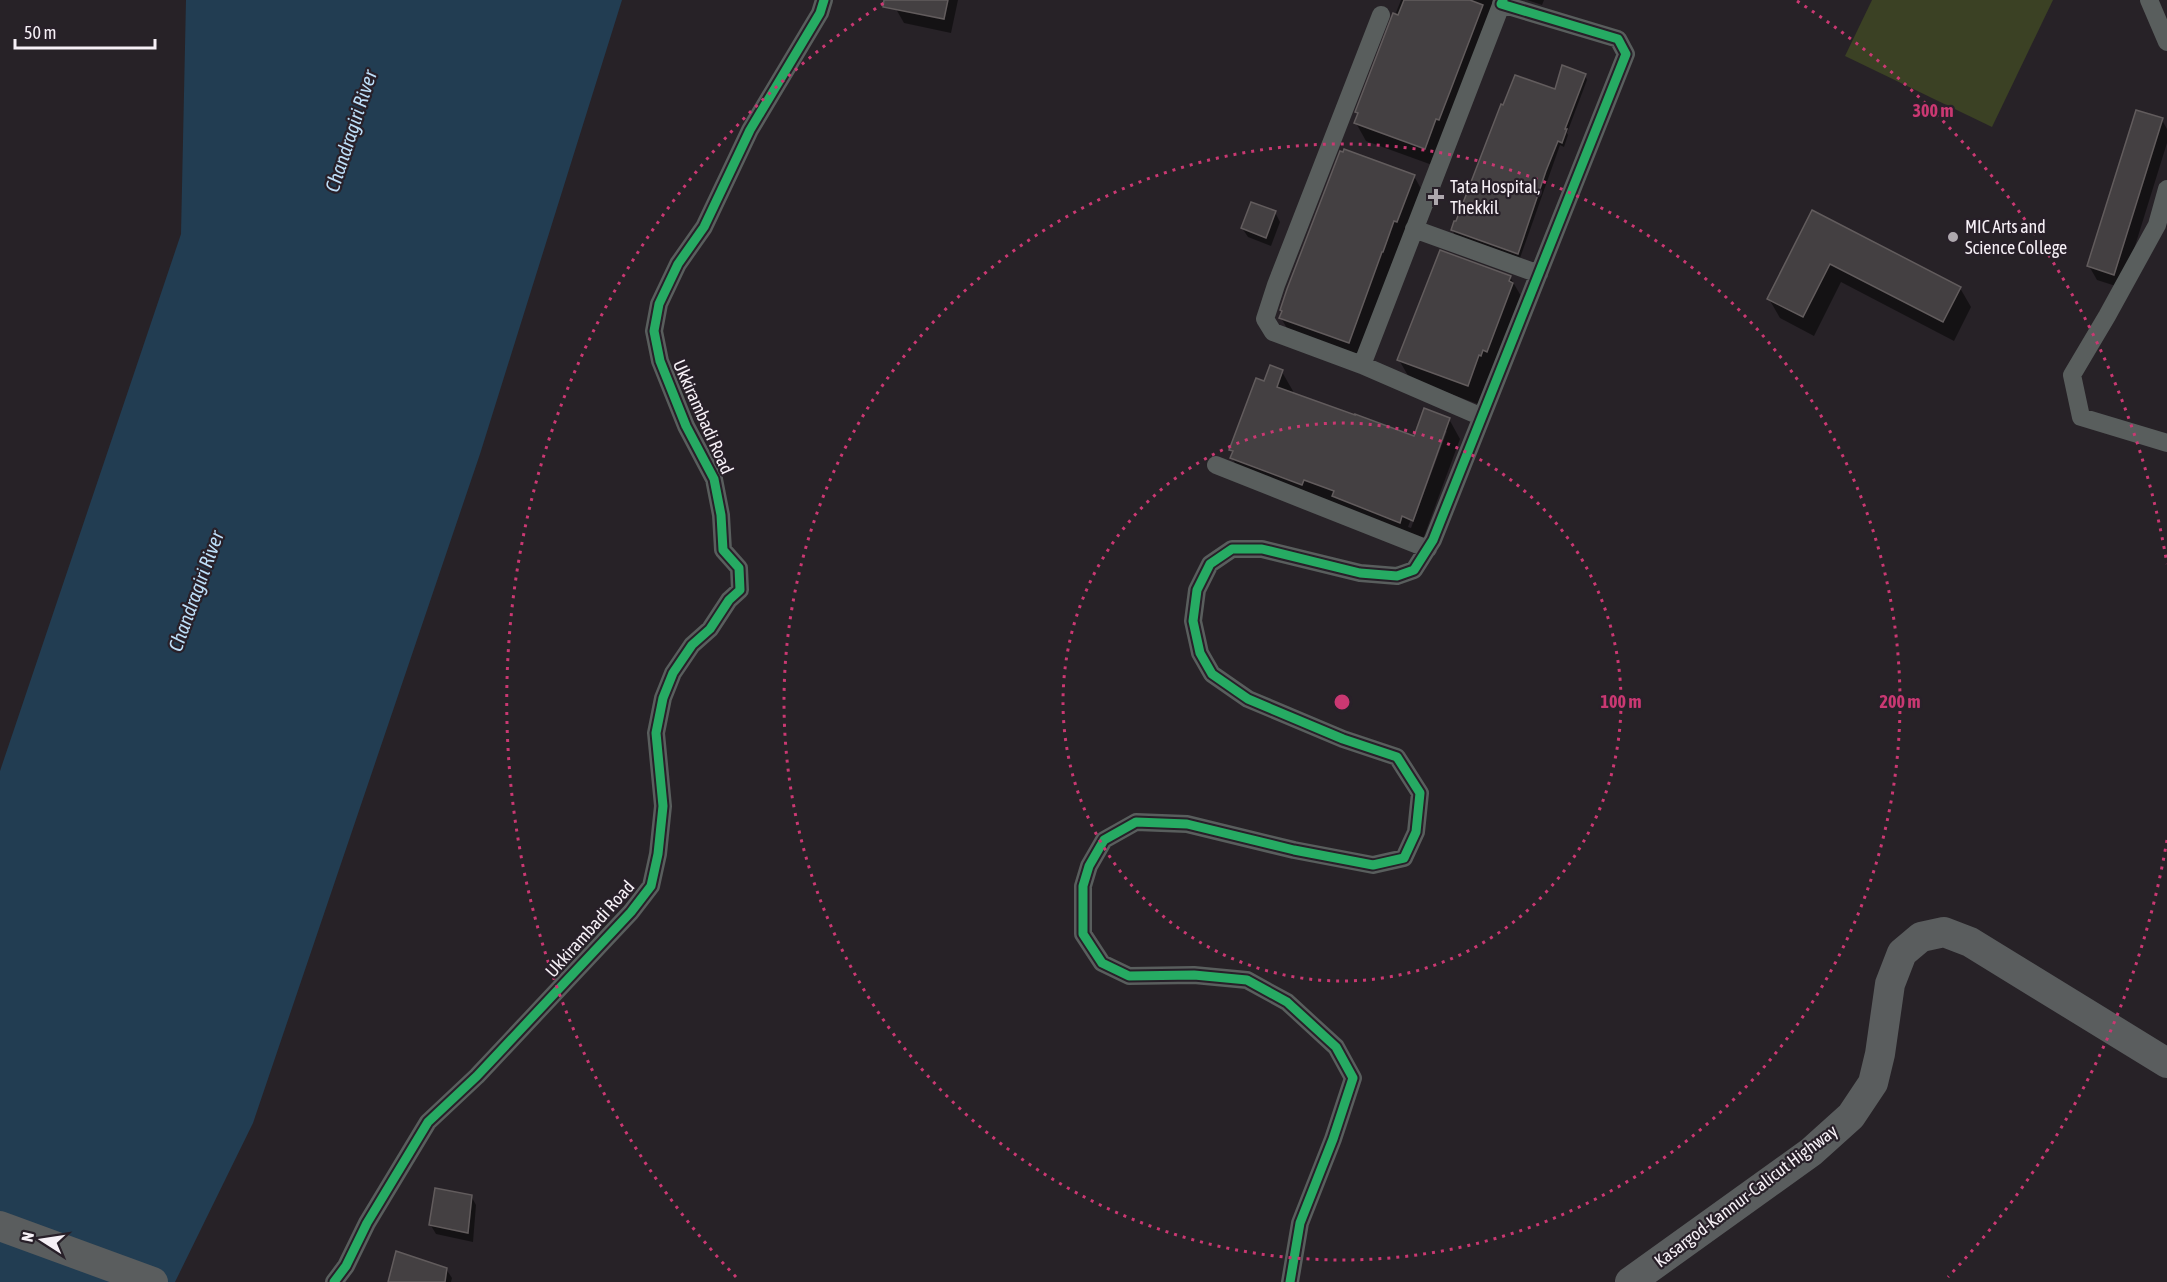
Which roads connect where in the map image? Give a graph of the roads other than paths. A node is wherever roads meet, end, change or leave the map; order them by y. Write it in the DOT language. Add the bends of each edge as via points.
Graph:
graph roads {
  1 [pos="824,0"];
  2 [pos="2149,0"];
  3 [pos="1502,2"];
  4 [pos="1381,15"];
  5 [pos="2167,42"];
  6 [pos="2167,189"];
  7 [pos="1414,229"];
  8 [pos="1539,274"];
  9 [pos="1362,364"];
  10 [pos="1482,417"];
  11 [pos="2167,443"];
  12 [pos="1216,465"];
  13 [pos="1428,549"];
  14 [pos="2167,1063"];
  15 [pos="0,1226"];
  16 [pos="153,1282"];
  17 [pos="334,1282"];
  18 [pos="1290,1282"];
  19 [pos="1629,1282"];
  1 -- 17 [label="street, Ukkirambadi Road" via="750,130 704,227 678,264 659,304 654,331 660,361 686,426 714,479 723,550 739,568 740,590 710,629 692,645 673,673 663,698 656,733 663,806 651,886 477,1076 428,1122"];
  2 -- 5 [label="street"];
  3 -- 7 [label="street"];
  3 -- 8 [label="street" via="1618,39 1626,54"];
  4 -- 9 [label="street" via="1265,319 1273,332"];
  6 -- 11 [label="street" via="2157,225 2072,375 2080,417"];
  7 -- 8 [label="street"];
  7 -- 9 [label="street"];
  8 -- 10 [label="street"];
  9 -- 10 [label="street"];
  10 -- 13 [label="street"];
  12 -- 13 [label="street"];
  13 -- 18 [label="street" via="1414,570 1397,576 1360,573 1263,549 1232,549 1210,564 1197,590 1192,621 1200,653 1212,674 1248,699 1397,757 1420,793 1416,832 1404,858 1373,865 1186,824 1136,822 1104,840 1083,886 1083,934 1102,963 1129,976 1194,975 1247,981 1287,1002 1336,1047 1353,1078 1299,1223"];
  14 -- 19 [label="highway, Kasargod-Kannur-Calicut Highway" via="1970,942 1944,932 1921,937 1902,953 1890,984 1873,1083 1851,1116 1811,1152"];
  15 -- 16 [label="highway"];
}
